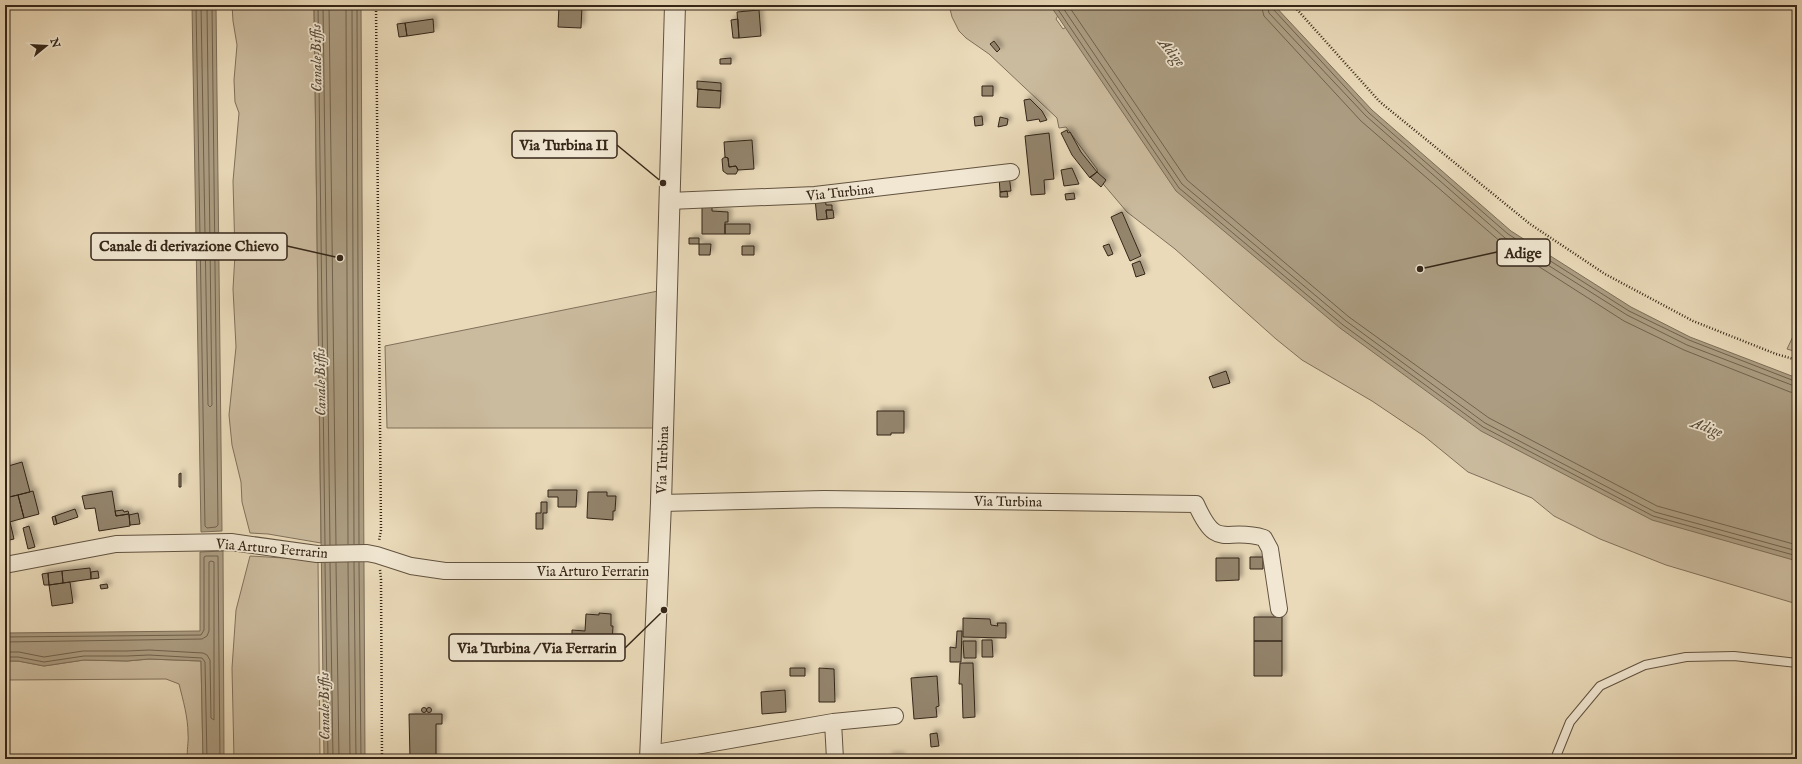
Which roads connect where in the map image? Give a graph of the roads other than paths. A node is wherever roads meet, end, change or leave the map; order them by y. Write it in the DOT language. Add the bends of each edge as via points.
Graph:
graph roads {
  1 [pos="675,5"];
  2 [pos="1011,172"];
  3 [pos="669,201"];
  4 [pos="661,503"];
  5 [pos="5,565"];
  6 [pos="658,571"];
  7 [pos="1279,609"];
  8 [pos="1797,663"];
  9 [pos="895,716"];
  10 [pos="833,722"];
  11 [pos="650,757"];
  12 [pos="835,759"];
  13 [pos="1555,759"];
  1 -- 3 [label="street, Via Turbina"];
  2 -- 3 [label="street, Via Turbina" via="815,195"];
  3 -- 4 [label="street, Via Turbina"];
  4 -- 6 [label="street, Via Turbina"];
  4 -- 7 [label="street, Via Turbina" via="824,499 1196,504 1210,530 1220,535 1253,535 1264,538 1270,549"];
  5 -- 6 [label="street, Via Arturo Ferrarin" via="116,544 231,542 317,554 372,554 411,566 445,571"];
  6 -- 11 [label="street, Via Turbina"];
  8 -- 13 [label="lane" via="1734,656 1686,657 1645,665 1600,686 1570,722"];
  9 -- 10 [label="street, Via Turbina"];
  10 -- 11 [label="street, Via Turbina"];
  10 -- 12 [label="street"];
}
